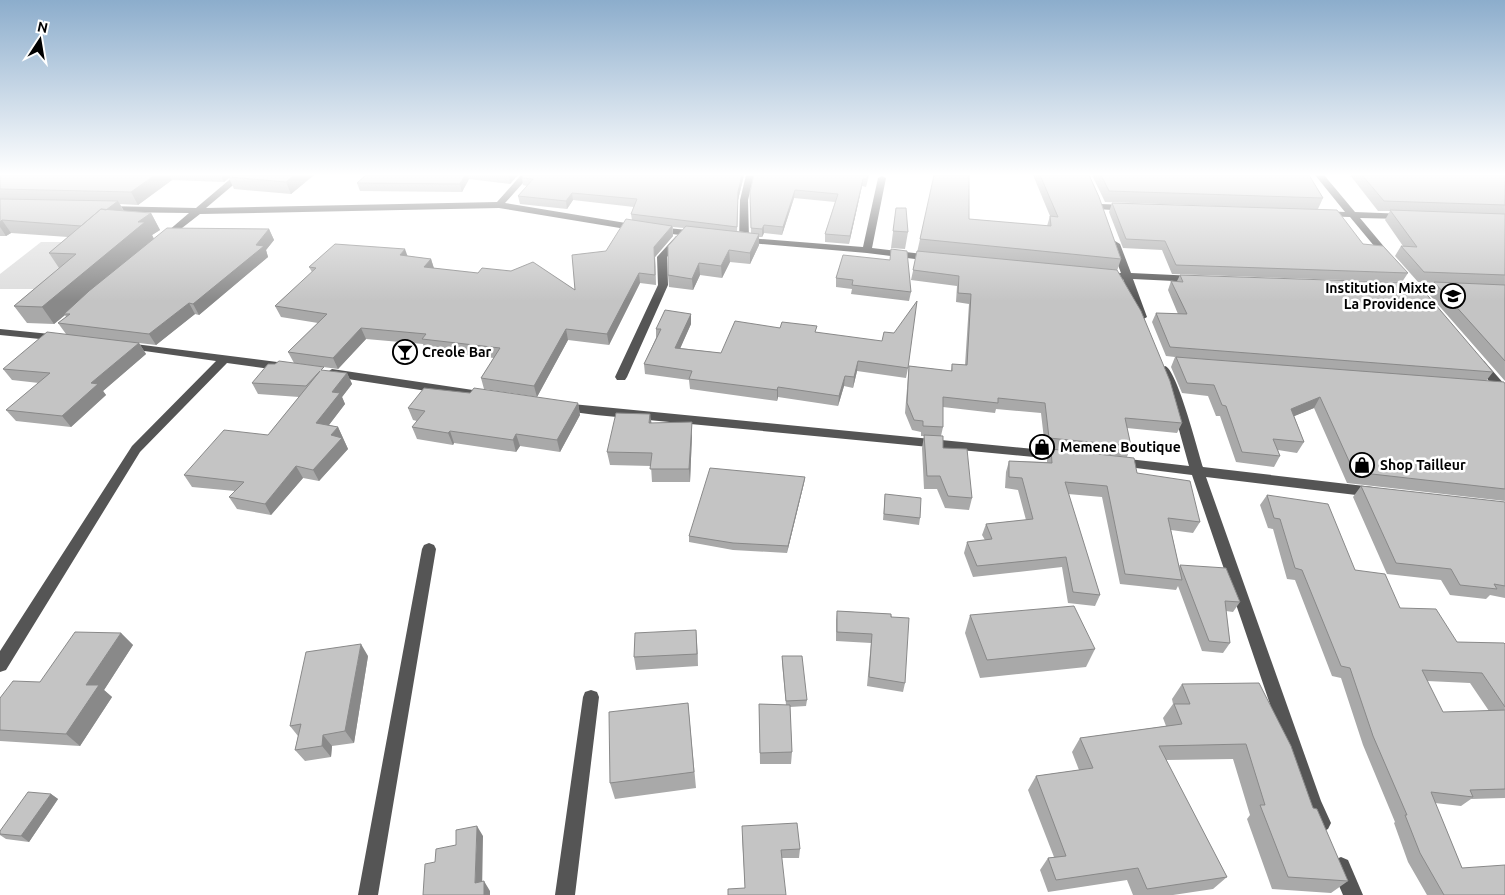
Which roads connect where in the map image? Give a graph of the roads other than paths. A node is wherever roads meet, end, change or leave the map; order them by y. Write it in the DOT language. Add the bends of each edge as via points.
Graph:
graph roads {
  1 [pos="191,217"];
  2 [pos="572,217"];
  3 [pos="742,217"];
  4 [pos="874,217"];
  5 [pos="1105,217"];
  6 [pos="1352,217"];
  7 [pos="684,233"];
  8 [pos="710,236"];
  9 [pos="152,248"];
  10 [pos="868,250"];
  11 [pos="946,259"];
  12 [pos="1394,264"];
  13 [pos="1092,274"];
  14 [pos="1128,277"];
  15 [pos="1207,280"];
  16 [pos="1410,282"];
  17 [pos="1394,285"];
  18 [pos="1459,288"];
  19 [pos="1426,300"];
  20 [pos="1147,329"];
  21 [pos="0,332"];
  22 [pos="68,339"];
  23 [pos="117,345"];
  24 [pos="1470,351"];
  25 [pos="225,358"];
  26 [pos="1171,362"];
  27 [pos="293,368"];
  28 [pos="322,372"];
  29 [pos="621,377"];
  30 [pos="1481,386"];
  31 [pos="1503,390"];
  32 [pos="488,396"];
  33 [pos="547,404"];
  34 [pos="1079,457"];
  35 [pos="1108,460"];
  36 [pos="1197,470"];
  37 [pos="1388,494"];
  38 [pos="428,549"];
  39 [pos="0,666"];
  40 [pos="591,697"];
  41 [pos="1329,840"];
  42 [pos="1337,858"];
  43 [pos="368,895"];
  44 [pos="565,895"];
  45 [pos="1353,895"];
  1 -- 9 [label="street"];
  2 -- 7 [label="street"];
  3 -- 10 [label="street" via="740,240"];
  4 -- 10 [label="street"];
  5 -- 14 [label="street"];
  6 -- 12 [label="street"];
  7 -- 8 [label="street"];
  7 -- 29 [label="street" via="662,257 663,285"];
  10 -- 11 [label="street"];
  13 -- 14 [label="street"];
  14 -- 15 [label="street"];
  14 -- 20 [label="street"];
  16 -- 17 [label="street"];
  16 -- 18 [label="street"];
  16 -- 19 [label="street"];
  21 -- 22 [label="street" via="52,334"];
  23 -- 25 [label="street"];
  24 -- 31 [label="street"];
  25 -- 27 [label="street"];
  25 -- 39 [label="street" via="136,448"];
  26 -- 36 [label="street" via="1161,361 1177,401"];
  28 -- 32 [label="street"];
  30 -- 31 [label="street"];
  33 -- 34 [label="street"];
  35 -- 36 [label="street"];
  36 -- 37 [label="street"];
  36 -- 41 [label="street" via="1313,804"];
  38 -- 43 [label="street"];
  40 -- 44 [label="street"];
  42 -- 45 [label="street"];
}
